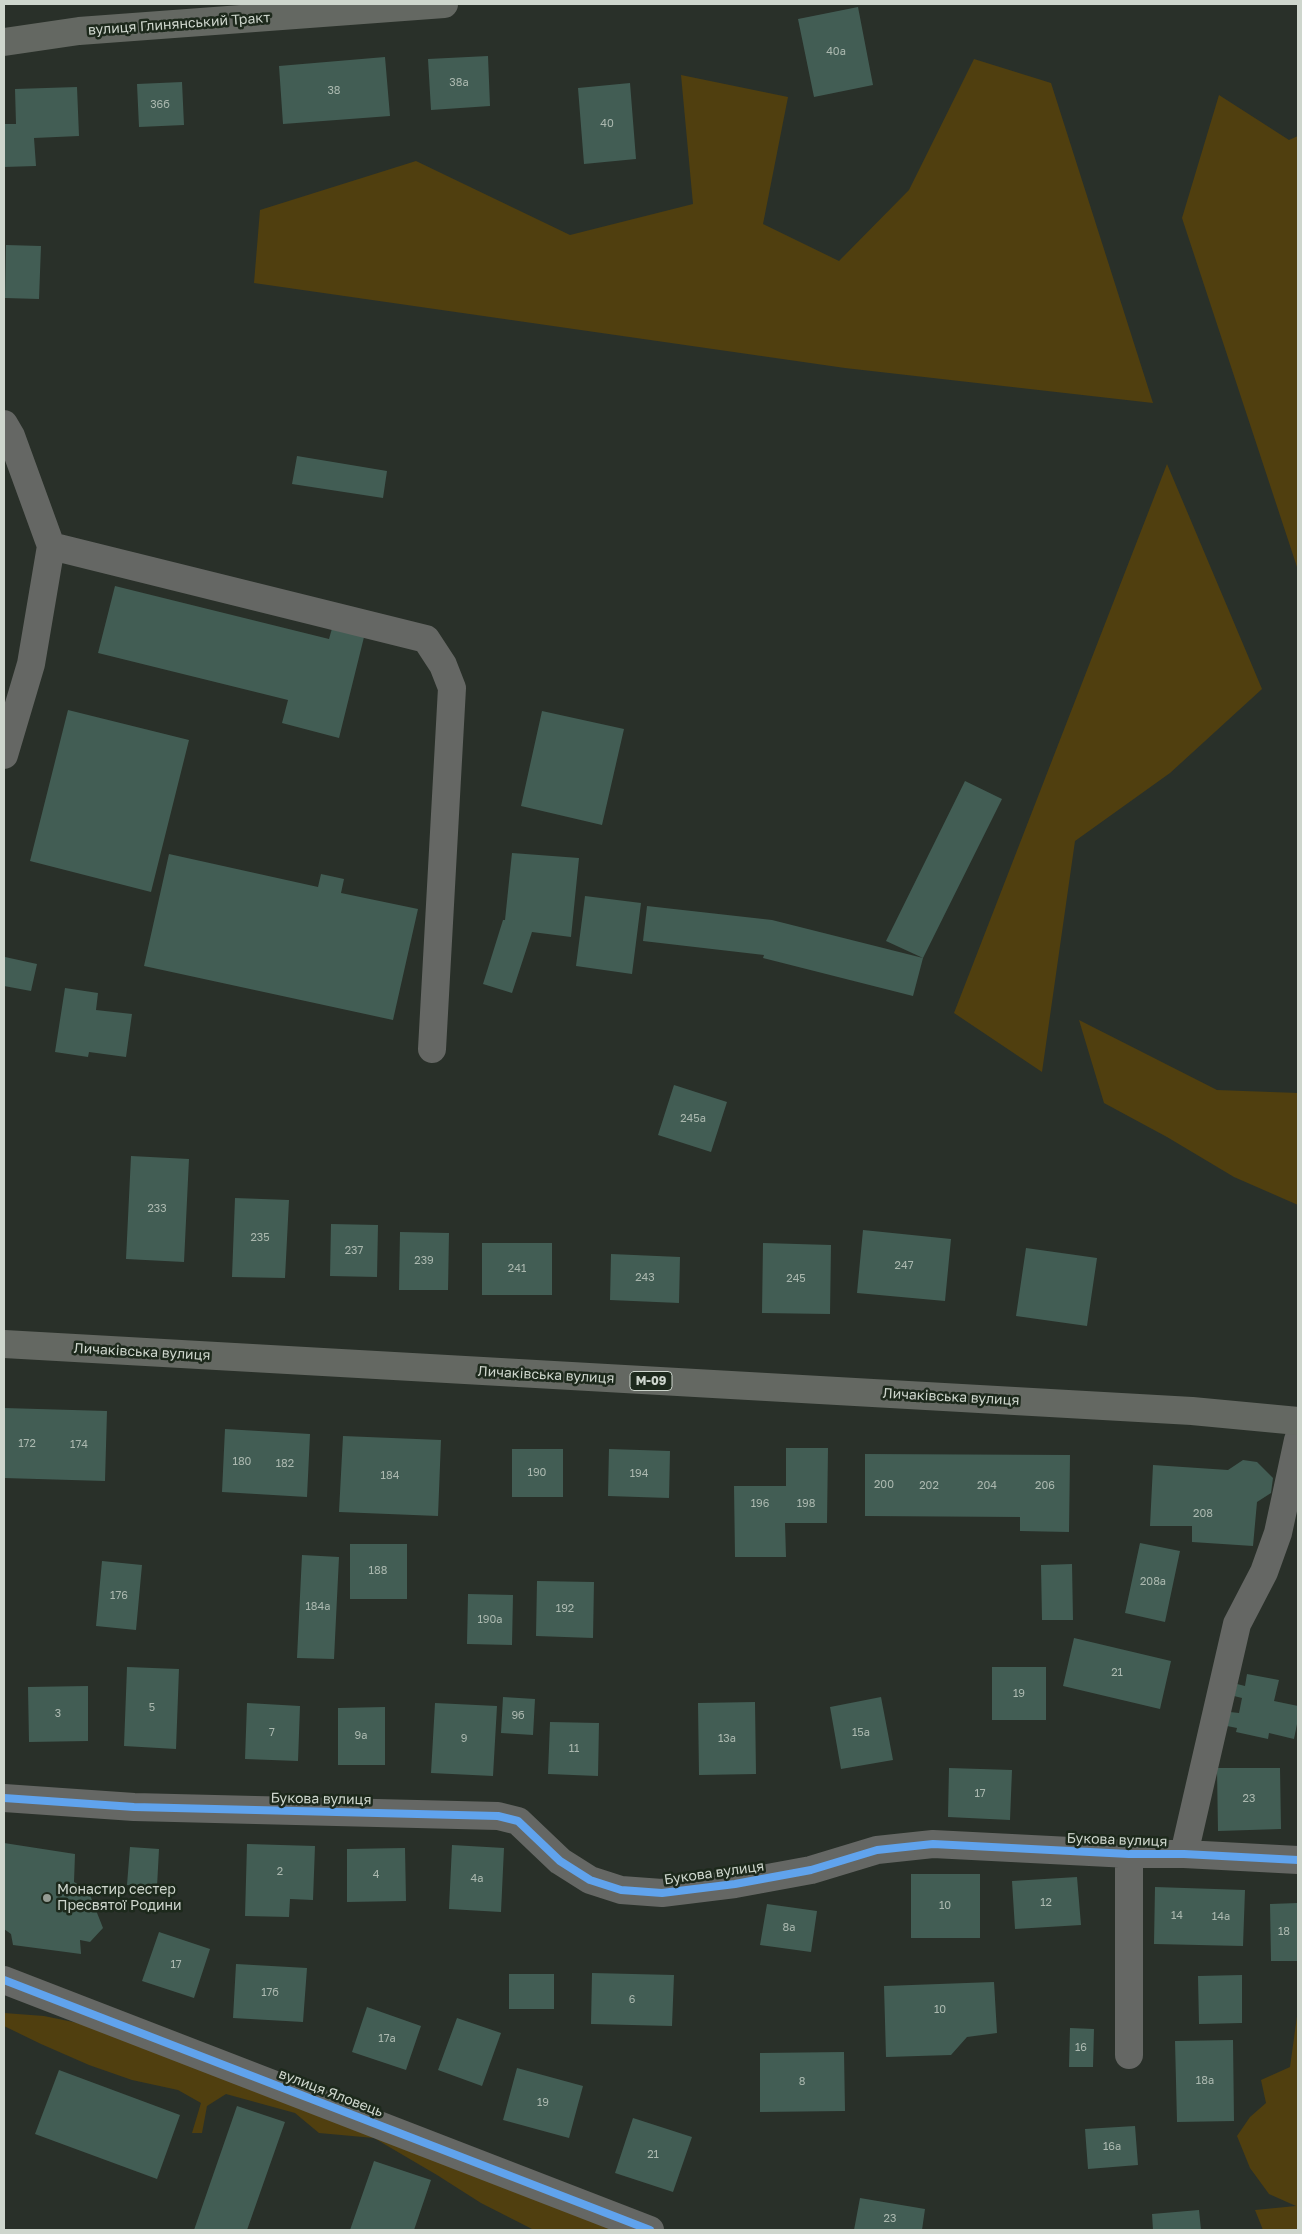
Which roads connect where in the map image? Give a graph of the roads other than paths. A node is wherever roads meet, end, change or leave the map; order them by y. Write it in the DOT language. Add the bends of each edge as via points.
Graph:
graph roads {
  1 [pos="444,4"];
  2 [pos="4,42"];
  3 [pos="4,424"];
  4 [pos="51,546"];
  5 [pos="4,754"];
  6 [pos="432,1049"];
  7 [pos="4,1344"];
  8 [pos="1298,1421"];
  9 [pos="1298,1440"];
  10 [pos="4,1798"];
  11 [pos="1129,1854"];
  12 [pos="1184,1854"];
  13 [pos="1298,1860"];
  14 [pos="4,1980"];
  15 [pos="1129,2055"];
  16 [pos="650,2230"];
  1 -- 2 [label="main road, вулиця Глинянський Тракт" via="79,31"];
  3 -- 4 [label="street"];
  4 -- 5 [label="street" via="31,664"];
  4 -- 6 [label="street" via="426,639 443,665 452,688"];
  7 -- 8 [label="main road, Личаківська вулиця / М-09" via="1182,1410"];
  9 -- 12 [label="street" via="1278,1534 1264,1572 1237,1624"];
  10 -- 11 [label="street, Букова вулиця" via="134,1807 498,1816 518,1821 560,1861 590,1880 621,1890 662,1893 811,1870 877,1850 934,1844"];
  11 -- 12 [label="street, Букова вулиця"];
  11 -- 15 [label="street"];
  12 -- 13 [label="street, Букова вулиця"];
  14 -- 16 [label="street, вулиця Яловець"];
}
